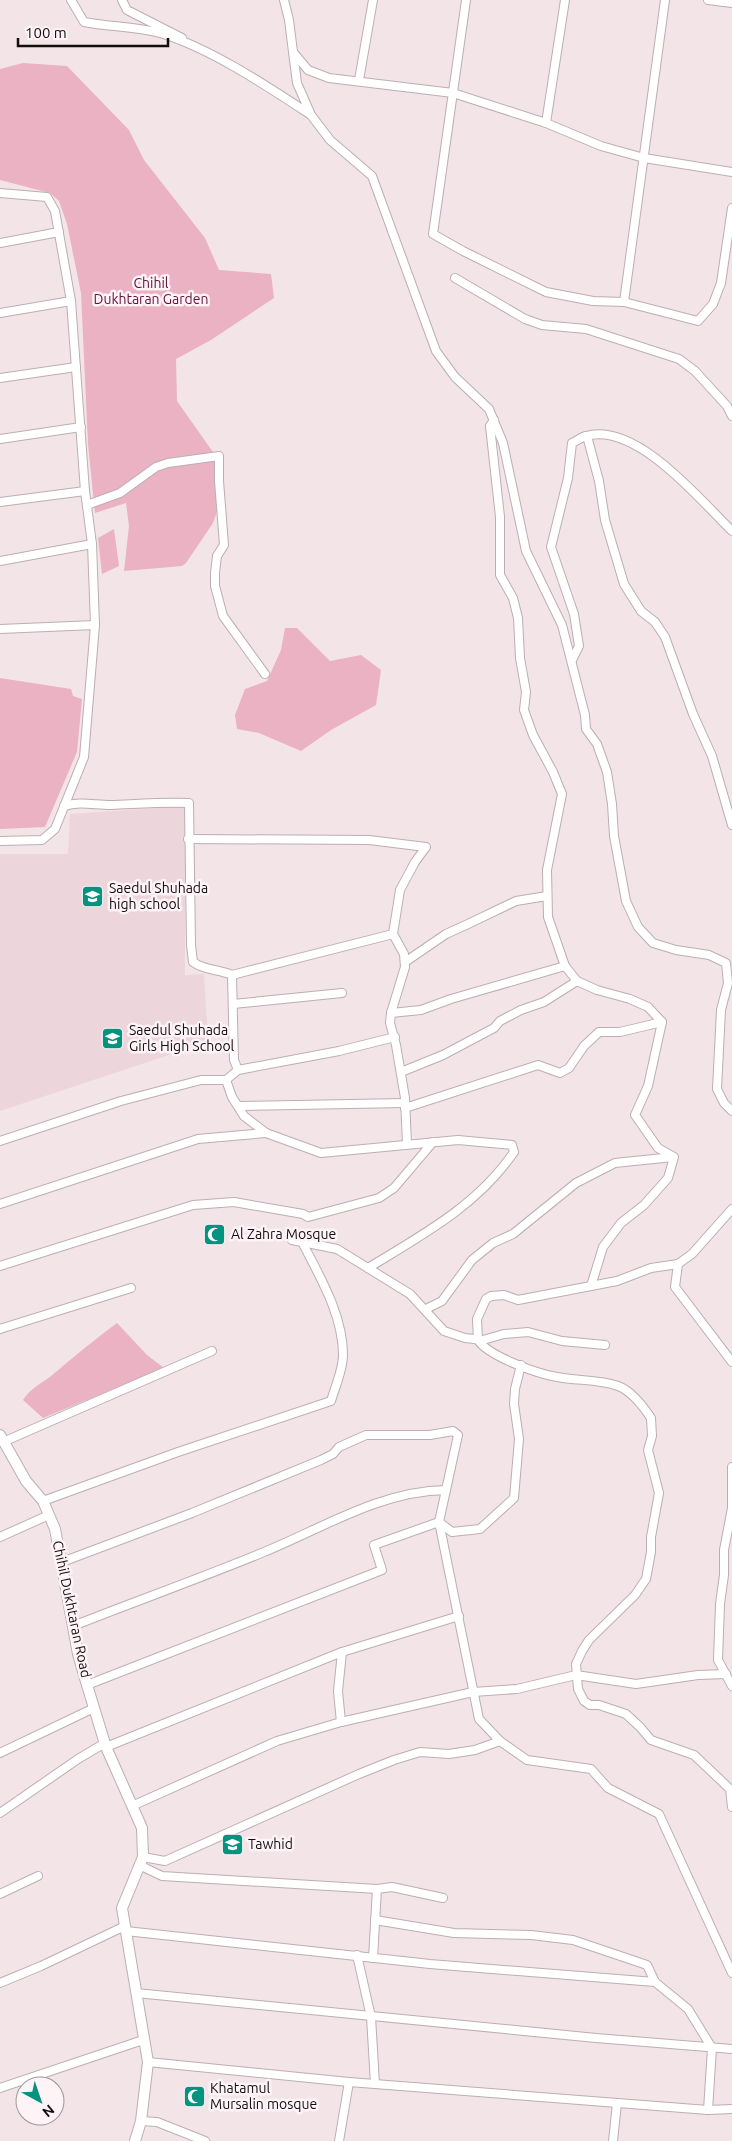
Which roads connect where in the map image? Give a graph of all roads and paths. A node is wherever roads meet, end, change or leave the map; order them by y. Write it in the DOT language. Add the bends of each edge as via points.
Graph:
graph roads {
  1 [pos="71,0"];
  2 [pos="122,0"];
  3 [pos="284,0"];
  4 [pos="373,0"];
  5 [pos="466,0"];
  6 [pos="565,0"];
  7 [pos="665,0"];
  8 [pos="708,0"];
  9 [pos="732,3"];
  10 [pos="198,49"];
  11 [pos="293,52"];
  12 [pos="359,80"];
  13 [pos="453,93"];
  14 [pos="311,115"];
  15 [pos="546,123"];
  16 [pos="644,158"];
  17 [pos="732,172"];
  18 [pos="0,194"];
  19 [pos="732,208"];
  20 [pos="59,232"];
  21 [pos="0,243"];
  22 [pos="455,278"];
  23 [pos="71,301"];
  24 [pos="624,302"];
  25 [pos="0,313"];
  26 [pos="76,367"];
  27 [pos="0,378"];
  28 [pos="732,416"];
  29 [pos="494,420"];
  30 [pos="81,428"];
  31 [pos="586,436"];
  32 [pos="0,439"];
  33 [pos="85,490"];
  34 [pos="0,502"];
  35 [pos="87,505"];
  36 [pos="732,531"];
  37 [pos="92,544"];
  38 [pos="0,561"];
  39 [pos="95,625"];
  40 [pos="0,629"];
  41 [pos="572,660"];
  42 [pos="264,674"];
  43 [pos="64,806"];
  44 [pos="732,824"];
  45 [pos="188,839"];
  46 [pos="0,841"];
  47 [pos="546,896"];
  48 [pos="393,934"];
  49 [pos="405,962"];
  50 [pos="565,966"];
  51 [pos="232,975"];
  52 [pos="577,980"];
  53 [pos="342,993"];
  54 [pos="233,1004"];
  55 [pos="390,1013"];
  56 [pos="662,1022"];
  57 [pos="395,1038"];
  58 [pos="238,1070"];
  59 [pos="401,1072"];
  60 [pos="226,1080"];
  61 [pos="238,1106"];
  62 [pos="405,1106"];
  63 [pos="732,1111"];
  64 [pos="266,1133"];
  65 [pos="0,1141"];
  66 [pos="432,1142"];
  67 [pos="407,1144"];
  68 [pos="674,1157"];
  69 [pos="0,1204"];
  70 [pos="732,1209"];
  71 [pos="292,1240"];
  72 [pos="302,1242"];
  73 [pos="678,1264"];
  74 [pos="0,1266"];
  75 [pos="368,1268"];
  76 [pos="591,1286"];
  77 [pos="131,1288"];
  78 [pos="426,1310"];
  79 [pos="0,1329"];
  80 [pos="478,1340"];
  81 [pos="605,1346"];
  82 [pos="212,1351"];
  83 [pos="732,1362"];
  84 [pos="521,1365"];
  85 [pos="2,1438"];
  86 [pos="732,1467"];
  87 [pos="446,1490"];
  88 [pos="43,1501"];
  89 [pos="49,1515"];
  90 [pos="440,1522"];
  91 [pos="0,1537"];
  92 [pos="62,1562"];
  93 [pos="459,1616"];
  94 [pos="73,1626"];
  95 [pos="342,1652"];
  96 [pos="576,1674"];
  97 [pos="726,1674"];
  98 [pos="87,1686"];
  99 [pos="732,1686"];
  100 [pos="472,1692"];
  101 [pos="94,1708"];
  102 [pos="342,1722"];
  103 [pos="500,1741"];
  104 [pos="106,1745"];
  105 [pos="0,1753"];
  106 [pos="132,1806"];
  107 [pos="732,1807"];
  108 [pos="0,1813"];
  109 [pos="141,1861"];
  110 [pos="38,1876"];
  111 [pos="377,1889"];
  112 [pos="0,1894"];
  113 [pos="442,1898"];
  114 [pos="375,1920"];
  115 [pos="125,1928"];
  116 [pos="357,1955"];
  117 [pos="372,1958"];
  118 [pos="732,1973"];
  119 [pos="655,1982"];
  120 [pos="0,1983"];
  121 [pos="136,1993"];
  122 [pos="371,2017"];
  123 [pos="143,2040"];
  124 [pos="712,2048"];
  125 [pos="732,2049"];
  126 [pos="148,2062"];
  127 [pos="349,2082"];
  128 [pos="375,2084"];
  129 [pos="0,2088"];
  130 [pos="617,2103"];
  131 [pos="732,2109"];
  132 [pos="708,2110"];
  133 [pos="141,2121"];
  134 [pos="135,2141"];
  135 [pos="205,2141"];
  136 [pos="339,2141"];
  137 [pos="613,2141"];
  1 -- 10 [label="street" via="84,22 140,29"];
  2 -- 10 [label="street" via="127,10 178,35"];
  3 -- 11 [label="street"];
  4 -- 12 [label="street"];
  5 -- 13 [label="street"];
  6 -- 15 [label="street"];
  7 -- 16 [label="street"];
  8 -- 9 [label="street"];
  10 -- 14 [label="street" via="259,81"];
  11 -- 12 [label="street" via="308,70 329,78"];
  11 -- 14 [label="street" via="297,83"];
  12 -- 13 [label="street"];
  13 -- 15 [label="street"];
  13 -- 24 [label="street" via="433,234 546,292 593,301"];
  14 -- 29 [label="street" via="330,140 372,176 436,351 455,377 489,409"];
  15 -- 16 [label="street" via="601,146"];
  16 -- 17 [label="street"];
  16 -- 24 [label="street"];
  18 -- 20 [label="street" via="47,198 55,211"];
  19 -- 24 [label="street" via="722,283 713,304 698,321"];
  20 -- 21 [label="street"];
  20 -- 23 [label="street"];
  22 -- 28 [label="street" via="525,319 542,325 586,330 679,359 691,366"];
  23 -- 25 [label="street"];
  23 -- 26 [label="street"];
  26 -- 27 [label="street"];
  26 -- 30 [label="street"];
  29 -- 41 [label="street" via="503,443 526,551 562,625"];
  29 -- 47 [label="street" via="490,426 500,517 500,575 513,598 518,618 526,692 524,710 562,794 547,870"];
  30 -- 32 [label="street"];
  30 -- 33 [label="street"];
  31 -- 36 [label="street" via="607,435 625,440 670,468"];
  31 -- 41 [label="street" via="572,443 568,478 551,547 574,614 579,646"];
  31 -- 44 [label="street" via="624,584 641,611 656,622 665,637 712,756"];
  33 -- 34 [label="street"];
  33 -- 35 [label="street"];
  35 -- 37 [label="street"];
  35 -- 42 [label="street" via="120,493 156,467 219,456 224,545 217,556 216,586 223,616"];
  37 -- 38 [label="street"];
  37 -- 39 [label="street"];
  39 -- 40 [label="street"];
  39 -- 43 [label="street" via="84,757"];
  41 -- 63 [label="street" via="586,729 597,744 607,772 622,882 626,901 638,927 653,943 709,955 726,963 728,984 721,1010 717,1089"];
  43 -- 45 [label="street" via="77,802 109,805 189,803"];
  43 -- 46 [label="street" via="55,829 42,840"];
  45 -- 48 [label="street" via="368,840 426,848 400,890"];
  45 -- 51 [label="street" via="193,962 202,969"];
  47 -- 49 [label="street" via="516,901 446,934"];
  47 -- 50 [label="street" via="548,917"];
  48 -- 49 [label="street"];
  48 -- 51 [label="street"];
  49 -- 55 [label="street" via="402,983"];
  50 -- 52 [label="street"];
  50 -- 55 [label="street" via="451,998 421,1010"];
  51 -- 54 [label="street"];
  52 -- 56 [label="street" via="648,1007"];
  52 -- 59 [label="street" via="559,994 521,1010 443,1055"];
  53 -- 54 [label="street"];
  54 -- 58 [label="street" via="234,1060"];
  55 -- 57 [label="street"];
  56 -- 62 [label="street" via="620,1032 599,1032 584,1046 569,1068 560,1073 538,1065"];
  56 -- 68 [label="street" via="648,1086 635,1115 658,1148"];
  57 -- 58 [label="street"];
  57 -- 59 [label="street"];
  58 -- 60 [label="street"];
  59 -- 62 [label="street"];
  60 -- 61 [label="street"];
  60 -- 65 [label="street" via="201,1080 121,1101"];
  61 -- 62 [label="street"];
  61 -- 64 [label="street" via="244,1116"];
  62 -- 67 [label="street"];
  64 -- 67 [label="street" via="321,1154"];
  64 -- 69 [label="street" via="198,1140"];
  66 -- 67 [label="street"];
  66 -- 74 [label="street" via="394,1188 379,1198 308,1217 234,1202 193,1205"];
  66 -- 75 [label="street" via="458,1140 512,1145 514,1152 500,1172 446,1221"];
  68 -- 76 [label="street" via="668,1178 644,1205 621,1224 603,1248"];
  68 -- 78 [label="street" via="616,1163 576,1183 513,1234 494,1243 472,1260 442,1300"];
  70 -- 73 [label="street"];
  71 -- 72 [label="street"];
  72 -- 75 [label="street" via="337,1249"];
  72 -- 88 [label="street" via="326,1289 338,1323 343,1356 331,1401"];
  73 -- 76 [label="street" via="651,1268 617,1281"];
  73 -- 83 [label="street" via="675,1286"];
  75 -- 78 [label="street" via="410,1294"];
  76 -- 80 [label="street" via="518,1300 490,1296 477,1319"];
  77 -- 79 [label="street"];
  78 -- 80 [label="street" via="444,1331"];
  80 -- 81 [label="street" via="528,1332 562,1341"];
  80 -- 84 [label="street" via="491,1353"];
  82 -- 85 [label="street"];
  84 -- 90 [label="street" via="514,1404 519,1439 514,1498 480,1529 452,1532"];
  84 -- 96 [label="street" via="556,1377 627,1390 652,1418 648,1450 660,1494 646,1579 589,1640 576,1664"];
  85 -- 88 [label="street, Chihil Dukhtaran Road" via="26,1481"];
  86 -- 97 [label="street" via="732,1508 724,1550 718,1660"];
  87 -- 90 [label="street"];
  87 -- 92 [label="street" via="458,1435 453,1431 430,1435 366,1435 339,1447 321,1460"];
  87 -- 94 [label="street" via="398,1497 352,1512 265,1552"];
  88 -- 89 [label="street, Chihil Dukhtaran Road"];
  89 -- 91 [label="street"];
  89 -- 92 [label="street, Chihil Dukhtaran Road"];
  90 -- 93 [label="street"];
  90 -- 98 [label="street" via="374,1545 382,1570"];
  92 -- 94 [label="street, Chihil Dukhtaran Road"];
  93 -- 95 [label="street"];
  93 -- 100 [label="street"];
  94 -- 98 [label="street, Chihil Dukhtaran Road"];
  95 -- 102 [label="street" via="338,1691"];
  95 -- 104 [label="street"];
  96 -- 97 [label="street" via="636,1684"];
  96 -- 100 [label="street" via="517,1689"];
  96 -- 107 [label="street" via="578,1689 590,1705 626,1714 651,1740 694,1755 730,1789"];
  97 -- 99 [label="street"];
  98 -- 101 [label="street, Chihil Dukhtaran Road"];
  100 -- 102 [label="street"];
  100 -- 103 [label="street" via="479,1719"];
  101 -- 104 [label="street, Chihil Dukhtaran Road"];
  101 -- 105 [label="street"];
  102 -- 106 [label="street" via="277,1741"];
  103 -- 109 [label="street" via="475,1750 449,1754 420,1752 359,1774 165,1861"];
  103 -- 118 [label="street" via="527,1760 591,1769 608,1788 659,1814"];
  104 -- 106 [label="street, Chihil Dukhtaran Road"];
  104 -- 108 [label="street" via="78,1759"];
  106 -- 109 [label="street, Chihil Dukhtaran Road" via="142,1828"];
  109 -- 111 [label="street" via="162,1876"];
  109 -- 115 [label="street, Chihil Dukhtaran Road" via="122,1908"];
  110 -- 112 [label="street"];
  111 -- 113 [label="street" via="392,1887"];
  111 -- 114 [label="street"];
  114 -- 117 [label="street"];
  114 -- 119 [label="street" via="454,1933 531,1934 573,1940 647,1965"];
  115 -- 116 [label="street"];
  115 -- 120 [label="street"];
  115 -- 121 [label="street, Chihil Dukhtaran Road"];
  116 -- 117 [label="street"];
  116 -- 122 [label="street"];
  117 -- 119 [label="street"];
  119 -- 124 [label="street" via="688,2009"];
  121 -- 122 [label="street"];
  121 -- 123 [label="street, Chihil Dukhtaran Road"];
  122 -- 124 [label="street"];
  122 -- 128 [label="street"];
  123 -- 126 [label="street, Chihil Dukhtaran Road"];
  123 -- 129 [label="street"];
  124 -- 125 [label="street"];
  124 -- 132 [label="street"];
  126 -- 127 [label="street"];
  126 -- 133 [label="street, Chihil Dukhtaran Road"];
  127 -- 128 [label="street"];
  127 -- 136 [label="street"];
  128 -- 130 [label="street"];
  130 -- 132 [label="street"];
  130 -- 137 [label="street"];
  131 -- 132 [label="street"];
  133 -- 134 [label="street, Chihil Dukhtaran Road"];
  133 -- 135 [label="street" via="157,2122"];
}
